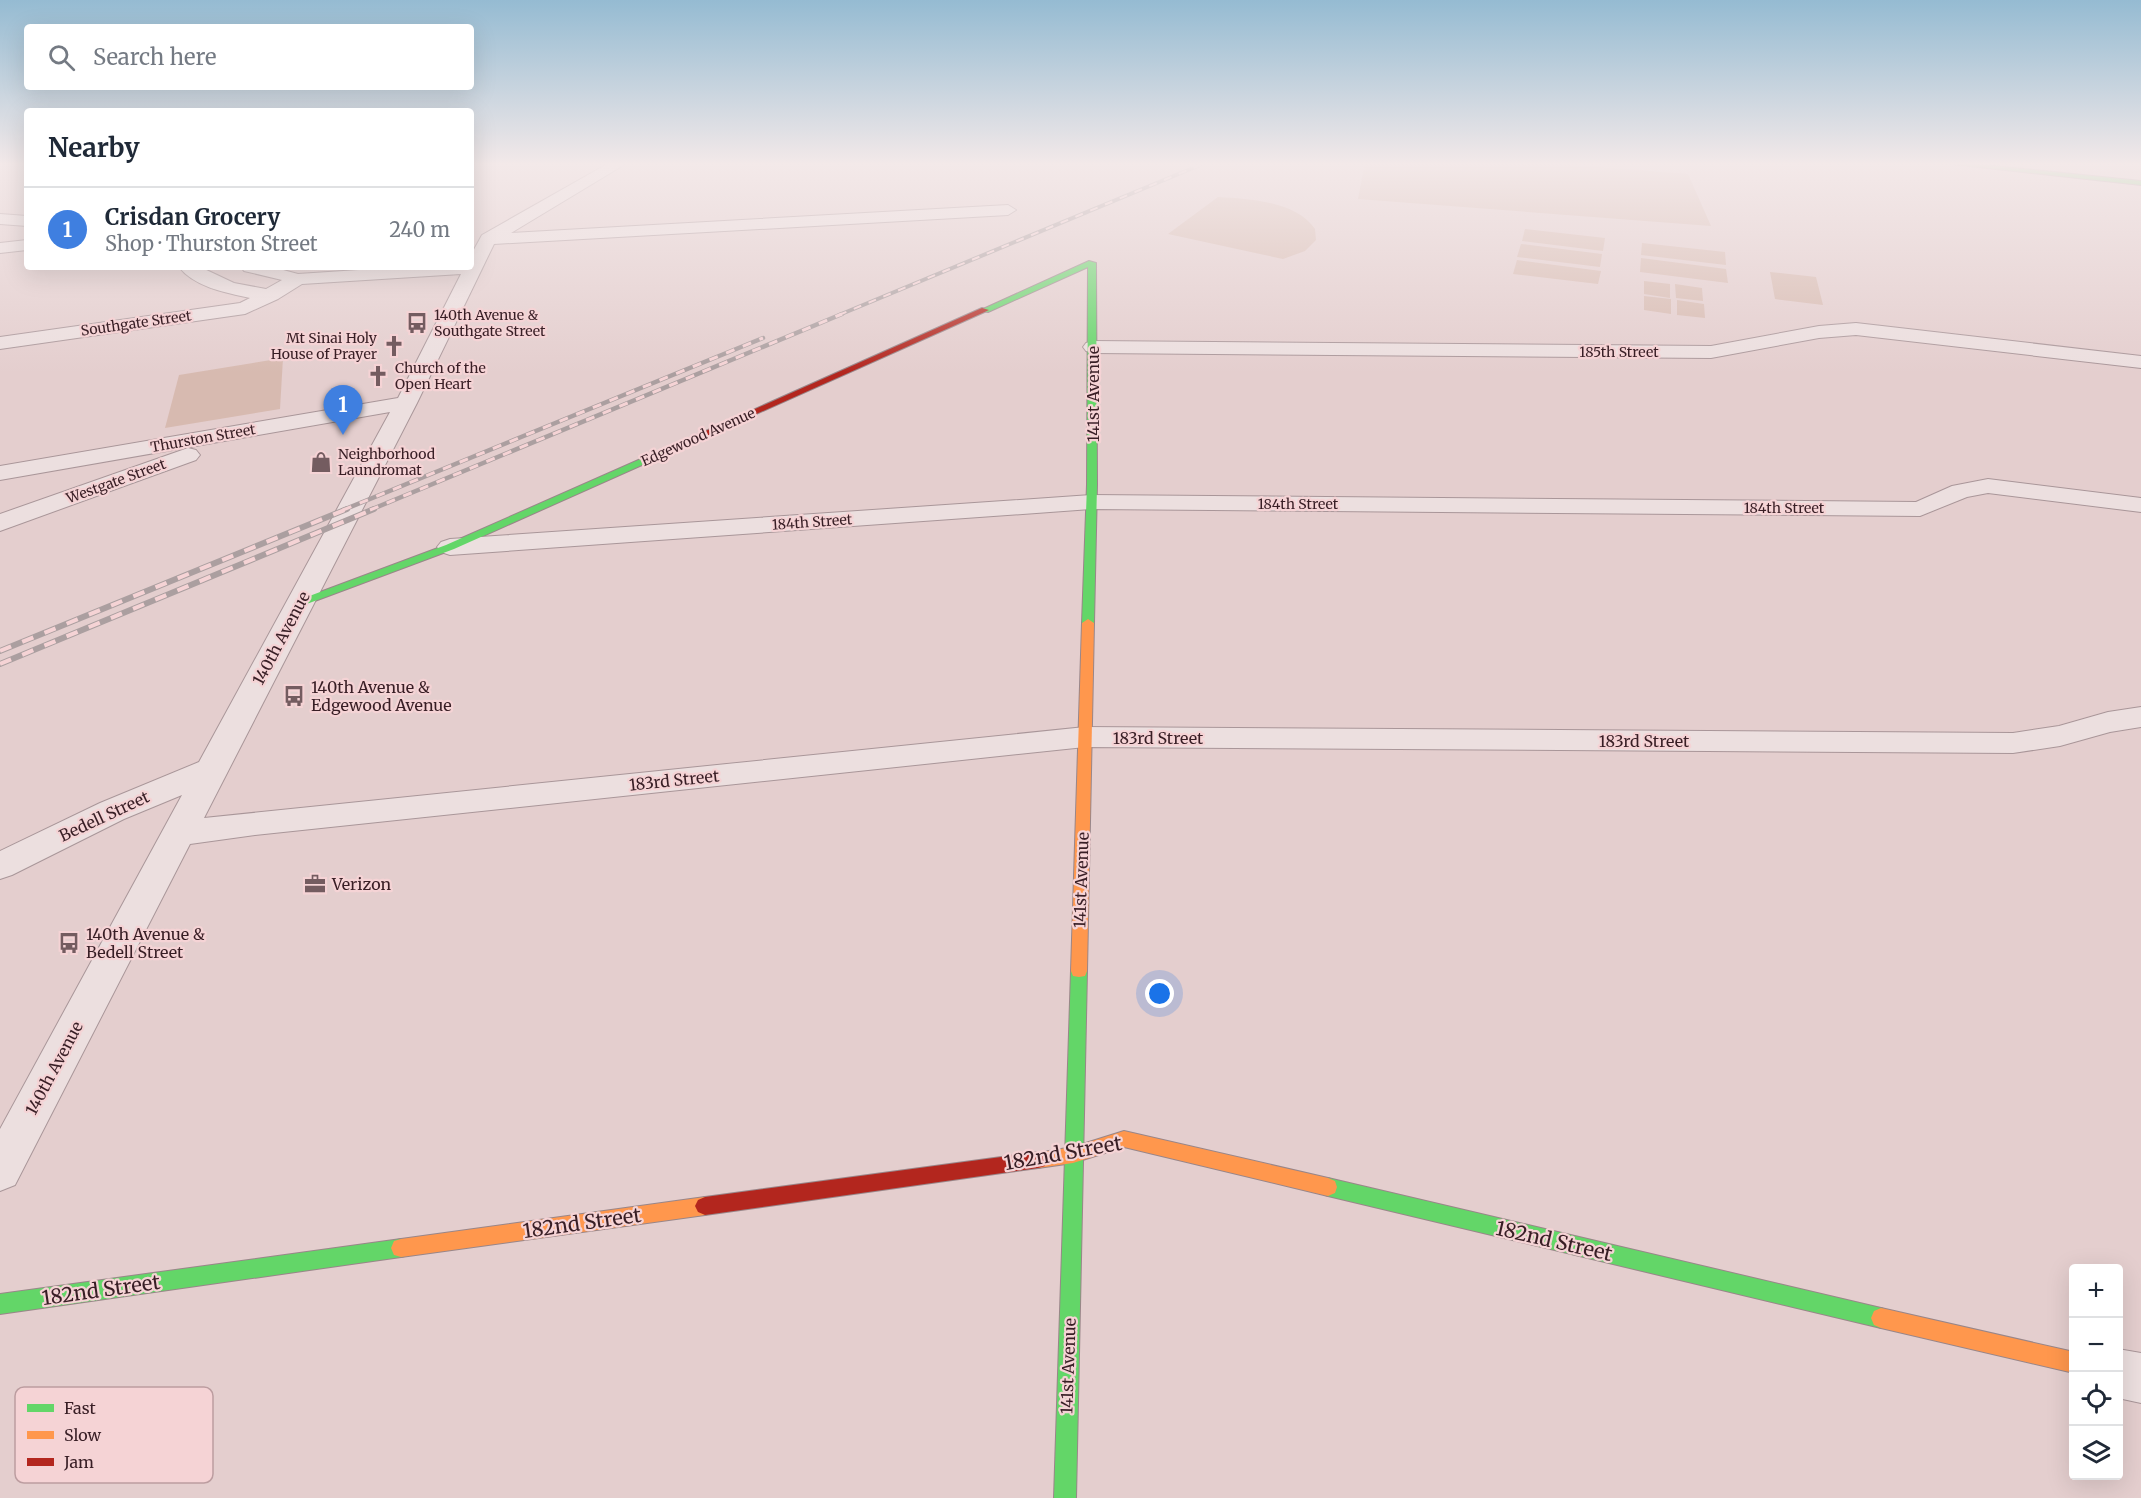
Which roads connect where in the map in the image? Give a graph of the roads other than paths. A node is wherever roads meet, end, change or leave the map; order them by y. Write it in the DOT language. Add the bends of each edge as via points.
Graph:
graph roads {
  1 [pos="499,233"];
  2 [pos="597,233"];
  3 [pos="488,239"];
  4 [pos="24,245"];
  5 [pos="0,248"];
  6 [pos="1092,263"];
  7 [pos="474,269"];
  8 [pos="192,270"];
  9 [pos="257,270"];
  10 [pos="474,270"];
  11 [pos="471,276"];
  12 [pos="299,288"];
  13 [pos="269,294"];
  14 [pos="332,295"];
  15 [pos="0,343"];
  16 [pos="1093,347"];
  17 [pos="2141,362"];
  18 [pos="406,403"];
  19 [pos="266,427"];
  20 [pos="0,473"];
  21 [pos="1091,502"];
  22 [pos="2141,505"];
  23 [pos="0,523"];
  24 [pos="450,547"];
  25 [pos="300,603"];
  26 [pos="2141,717"];
  27 [pos="1085,737"];
  28 [pos="211,770"];
  29 [pos="177,834"];
  30 [pos="0,866"];
  31 [pos="1073,1155"];
  32 [pos="0,1171"];
  33 [pos="0,1304"];
  34 [pos="2069,1362"];
  35 [pos="2123,1374"];
  36 [pos="2141,1378"];
  37 [pos="1065,1498"];
  1 -- 3 [label="street"];
  2 -- 3 [label="street"];
  3 -- 7 [label="street, 140th Avenue"];
  4 -- 5 [label="street"];
  6 -- 16 [label="street, 141st Avenue"];
  6 -- 24 [label="street, Edgewood Avenue"];
  8 -- 13 [label="street" via="204,279 242,291"];
  9 -- 12 [label="street"];
  10 -- 11 [label="street, 140th Avenue"];
  11 -- 12 [label="street, Southgate Street"];
  11 -- 14 [label="street"];
  11 -- 18 [label="street, 140th Avenue"];
  12 -- 13 [label="street, Southgate Street"];
  13 -- 15 [label="street, Southgate Street" via="245,308"];
  16 -- 17 [label="street, 185th Street" via="1711,352 1741,350 1814,331 1856,329"];
  16 -- 21 [label="street, 141st Avenue"];
  18 -- 19 [label="street, Thurston Street"];
  18 -- 25 [label="street, 140th Avenue"];
  19 -- 20 [label="street, Thurston Street"];
  19 -- 23 [label="street, Westgate Street"];
  21 -- 22 [label="street, 184th Street" via="1920,509 1961,491 1988,486"];
  21 -- 24 [label="street, 184th Street"];
  21 -- 27 [label="street, 141st Avenue"];
  24 -- 25 [label="street, Edgewood Avenue"];
  25 -- 28 [label="street, 140th Avenue"];
  26 -- 27 [label="street, 183rd Street" via="2013,743"];
  27 -- 29 [label="street, 183rd Street"];
  27 -- 31 [label="street, 141st Avenue"];
  28 -- 29 [label="street, 140th Avenue"];
  28 -- 30 [label="street, Bedell Street" via="130,802"];
  29 -- 32 [label="street, 140th Avenue"];
  31 -- 33 [label="street, 182nd Street"];
  31 -- 34 [label="street, 182nd Street" via="1124,1139"];
  31 -- 37 [label="street, 141st Avenue"];
  35 -- 36 [label="street"];
}
